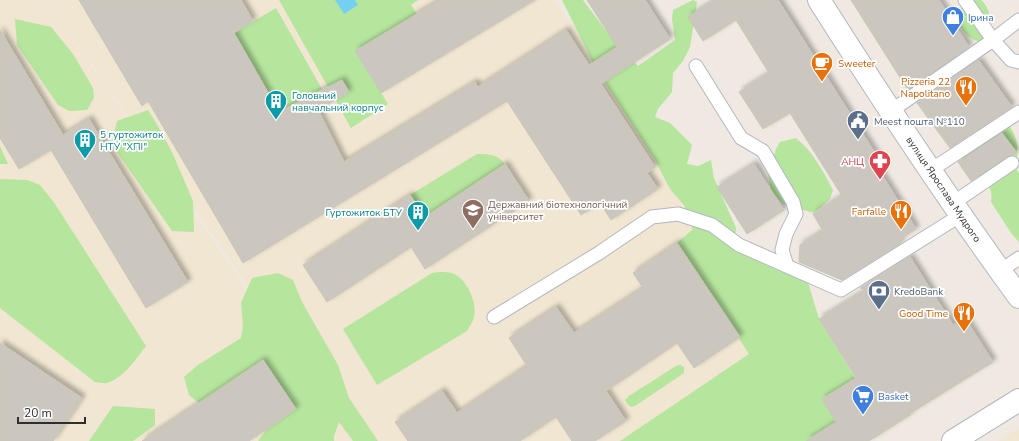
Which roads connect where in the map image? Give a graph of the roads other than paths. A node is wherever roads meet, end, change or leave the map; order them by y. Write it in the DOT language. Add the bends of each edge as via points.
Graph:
graph roads {
  1 [pos="819,0"];
  2 [pos="965,0"];
  3 [pos="1019,20"];
  4 [pos="993,40"];
  5 [pos="1019,62"];
  6 [pos="696,66"];
  7 [pos="891,111"];
  8 [pos="1019,112"];
  9 [pos="1012,163"];
  10 [pos="931,170"];
  11 [pos="957,209"];
  12 [pos="1019,258"];
  13 [pos="787,266"];
  14 [pos="1000,271"];
  15 [pos="1019,297"];
  16 [pos="494,317"];
  17 [pos="1019,400"];
  18 [pos="953,441"];
  1 -- 7 [label="street, вулиця Ярослава Мудрого"];
  2 -- 4 [label="lane"];
  3 -- 4 [label="lane"];
  4 -- 5 [label="lane" via="1011,60"];
  4 -- 7 [label="lane"];
  6 -- 13 [label="lane" via="741,138 763,151 794,202 796,214 786,234 782,250"];
  7 -- 10 [label="street, вулиця Ярослава Мудрого"];
  8 -- 10 [label="lane"];
  9 -- 11 [label="lane"];
  10 -- 11 [label="street, вулиця Ярослава Мудрого"];
  11 -- 13 [label="lane" via="841,290"];
  11 -- 14 [label="street, вулиця Ярослава Мудрого"];
  12 -- 14 [label="lane"];
  13 -- 16 [label="lane" via="739,245 712,225 678,214 652,217"];
  14 -- 15 [label="street, вулиця Ярослава Мудрого"];
  17 -- 18 [label="street"];
}
